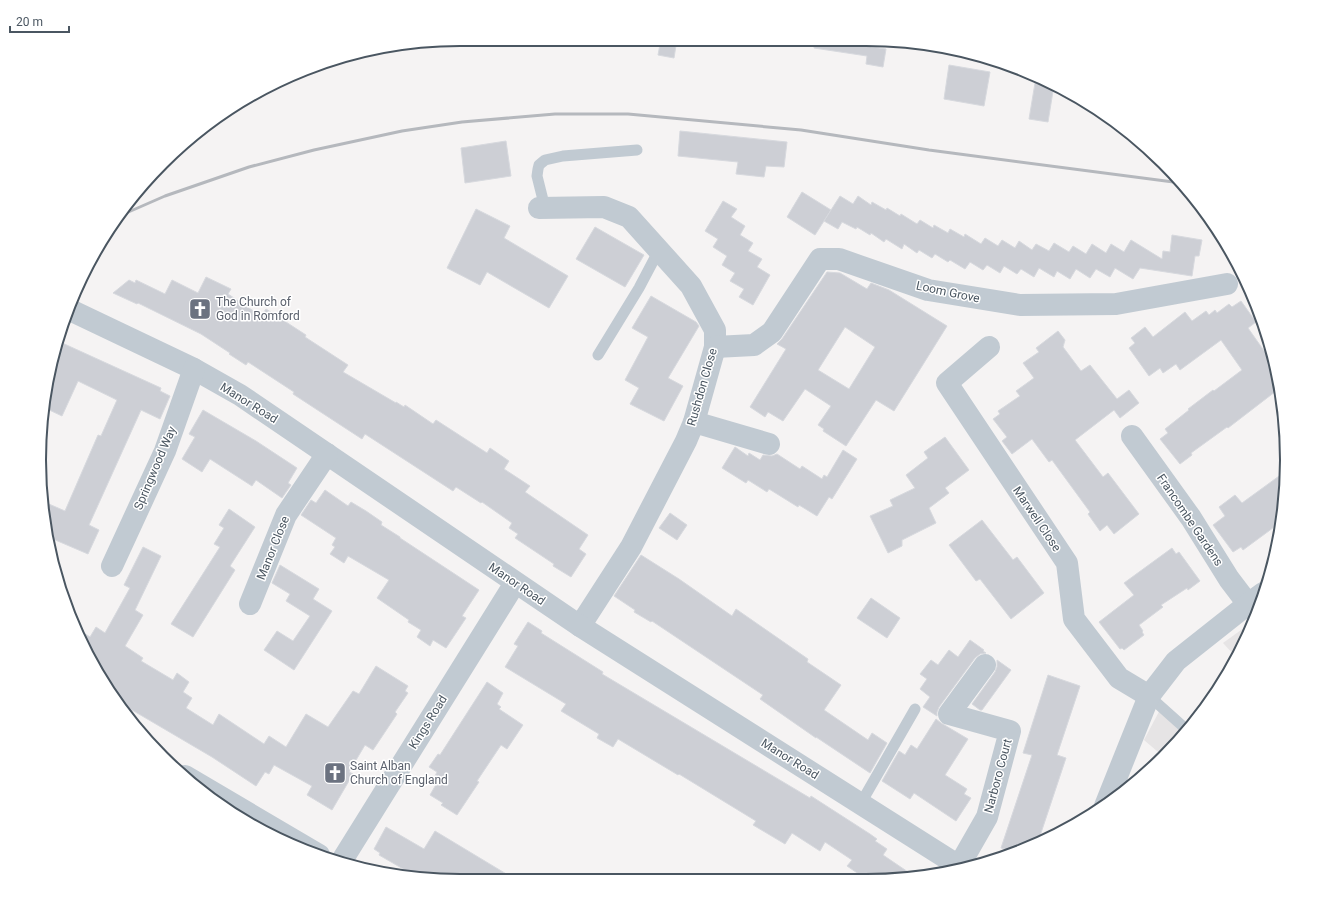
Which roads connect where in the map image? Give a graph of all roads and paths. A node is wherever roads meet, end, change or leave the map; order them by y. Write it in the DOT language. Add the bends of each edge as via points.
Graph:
graph roads {
  1 [pos="637,150"];
  2 [pos="542,208"];
  3 [pos="659,250"];
  4 [pos="1227,284"];
  5 [pos="74,312"];
  6 [pos="715,347"];
  7 [pos="989,347"];
  8 [pos="598,355"];
  9 [pos="194,369"];
  10 [pos="694,422"];
  11 [pos="1132,436"];
  12 [pos="769,444"];
  13 [pos="327,454"];
  14 [pos="112,566"];
  15 [pos="515,583"];
  16 [pos="1256,598"];
  17 [pos="250,604"];
  18 [pos="580,626"];
  19 [pos="985,664"];
  20 [pos="1149,696"];
  21 [pos="915,709"];
  22 [pos="1183,726"];
  23 [pos="1110,794"];
  24 [pos="219,796"];
  25 [pos="861,803"];
  26 [pos="282,833"];
  27 [pos="344,857"];
  28 [pos="963,862"];
  29 [pos="954,864"];
  1 -- 2 [label="lane" via="563,156 545,160 540,164 537,176"];
  2 -- 3 [label="street, Rushdon Close" via="604,207 629,217"];
  3 -- 6 [label="street, Rushdon Close" via="691,286 715,330"];
  3 -- 8 [label="lane"];
  4 -- 6 [label="street, Loom Grove" via="1116,304 1020,305 928,290 839,259 820,259 772,332 754,345"];
  5 -- 9 [label="street, Manor Road"];
  6 -- 10 [label="street, Rushdon Close"];
  7 -- 20 [label="street, Marwell Close" via="946,383 1067,563 1074,619 1119,678"];
  9 -- 13 [label="street, Manor Road" via="240,395"];
  9 -- 14 [label="street, Springwood Way" via="165,451"];
  10 -- 12 [label="street"];
  10 -- 18 [label="street, Rushdon Close" via="631,547"];
  11 -- 16 [label="street, Francombe Gardens" via="1191,518 1229,578"];
  13 -- 15 [label="street, Manor Road"];
  13 -- 17 [label="street, Manor Close" via="286,515"];
  15 -- 18 [label="street, Manor Road"];
  15 -- 27 [label="street, Kings Road"];
  16 -- 20 [label="street" via="1176,661"];
  18 -- 25 [label="street, Manor Road"];
  19 -- 28 [label="street, Narboro Court" via="949,714 1010,731 987,818"];
  20 -- 22 [label="lane"];
  20 -- 23 [label="street"];
  21 -- 25 [label="lane"];
  24 -- 26 [label="street"];
  25 -- 29 [label="street, Manor Road"];
}
